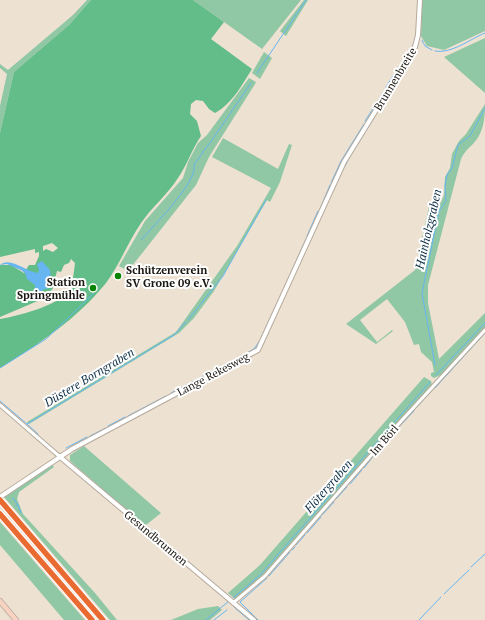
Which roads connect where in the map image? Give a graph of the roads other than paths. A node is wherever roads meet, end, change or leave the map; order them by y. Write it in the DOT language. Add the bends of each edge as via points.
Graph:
graph roads {
  1 [pos="420,0"];
  2 [pos="350,151"];
  3 [pos="485,330"];
  4 [pos="0,405"];
  5 [pos="59,456"];
  6 [pos="0,497"];
  7 [pos="0,500"];
  8 [pos="0,514"];
  9 [pos="0,601"];
  10 [pos="233,603"];
  11 [pos="16,620"];
  12 [pos="92,620"];
  13 [pos="103,620"];
  14 [pos="254,620"];
  1 -- 2 [label="street, Brunnenbreite" via="415,47"];
  2 -- 5 [label="street, Lange Rekesweg" via="258,350"];
  3 -- 10 [label="street, Im Börl" via="403,419 266,576"];
  4 -- 5 [label="street"];
  5 -- 6 [label="street, Lange Rekesweg"];
  5 -- 10 [label="street, Gesundbrunnen"];
  7 -- 13 [label="highway"];
  8 -- 12 [label="highway"];
  9 -- 11 [label="main road"];
  10 -- 14 [label="street, Gesundbrunnen"];
}
